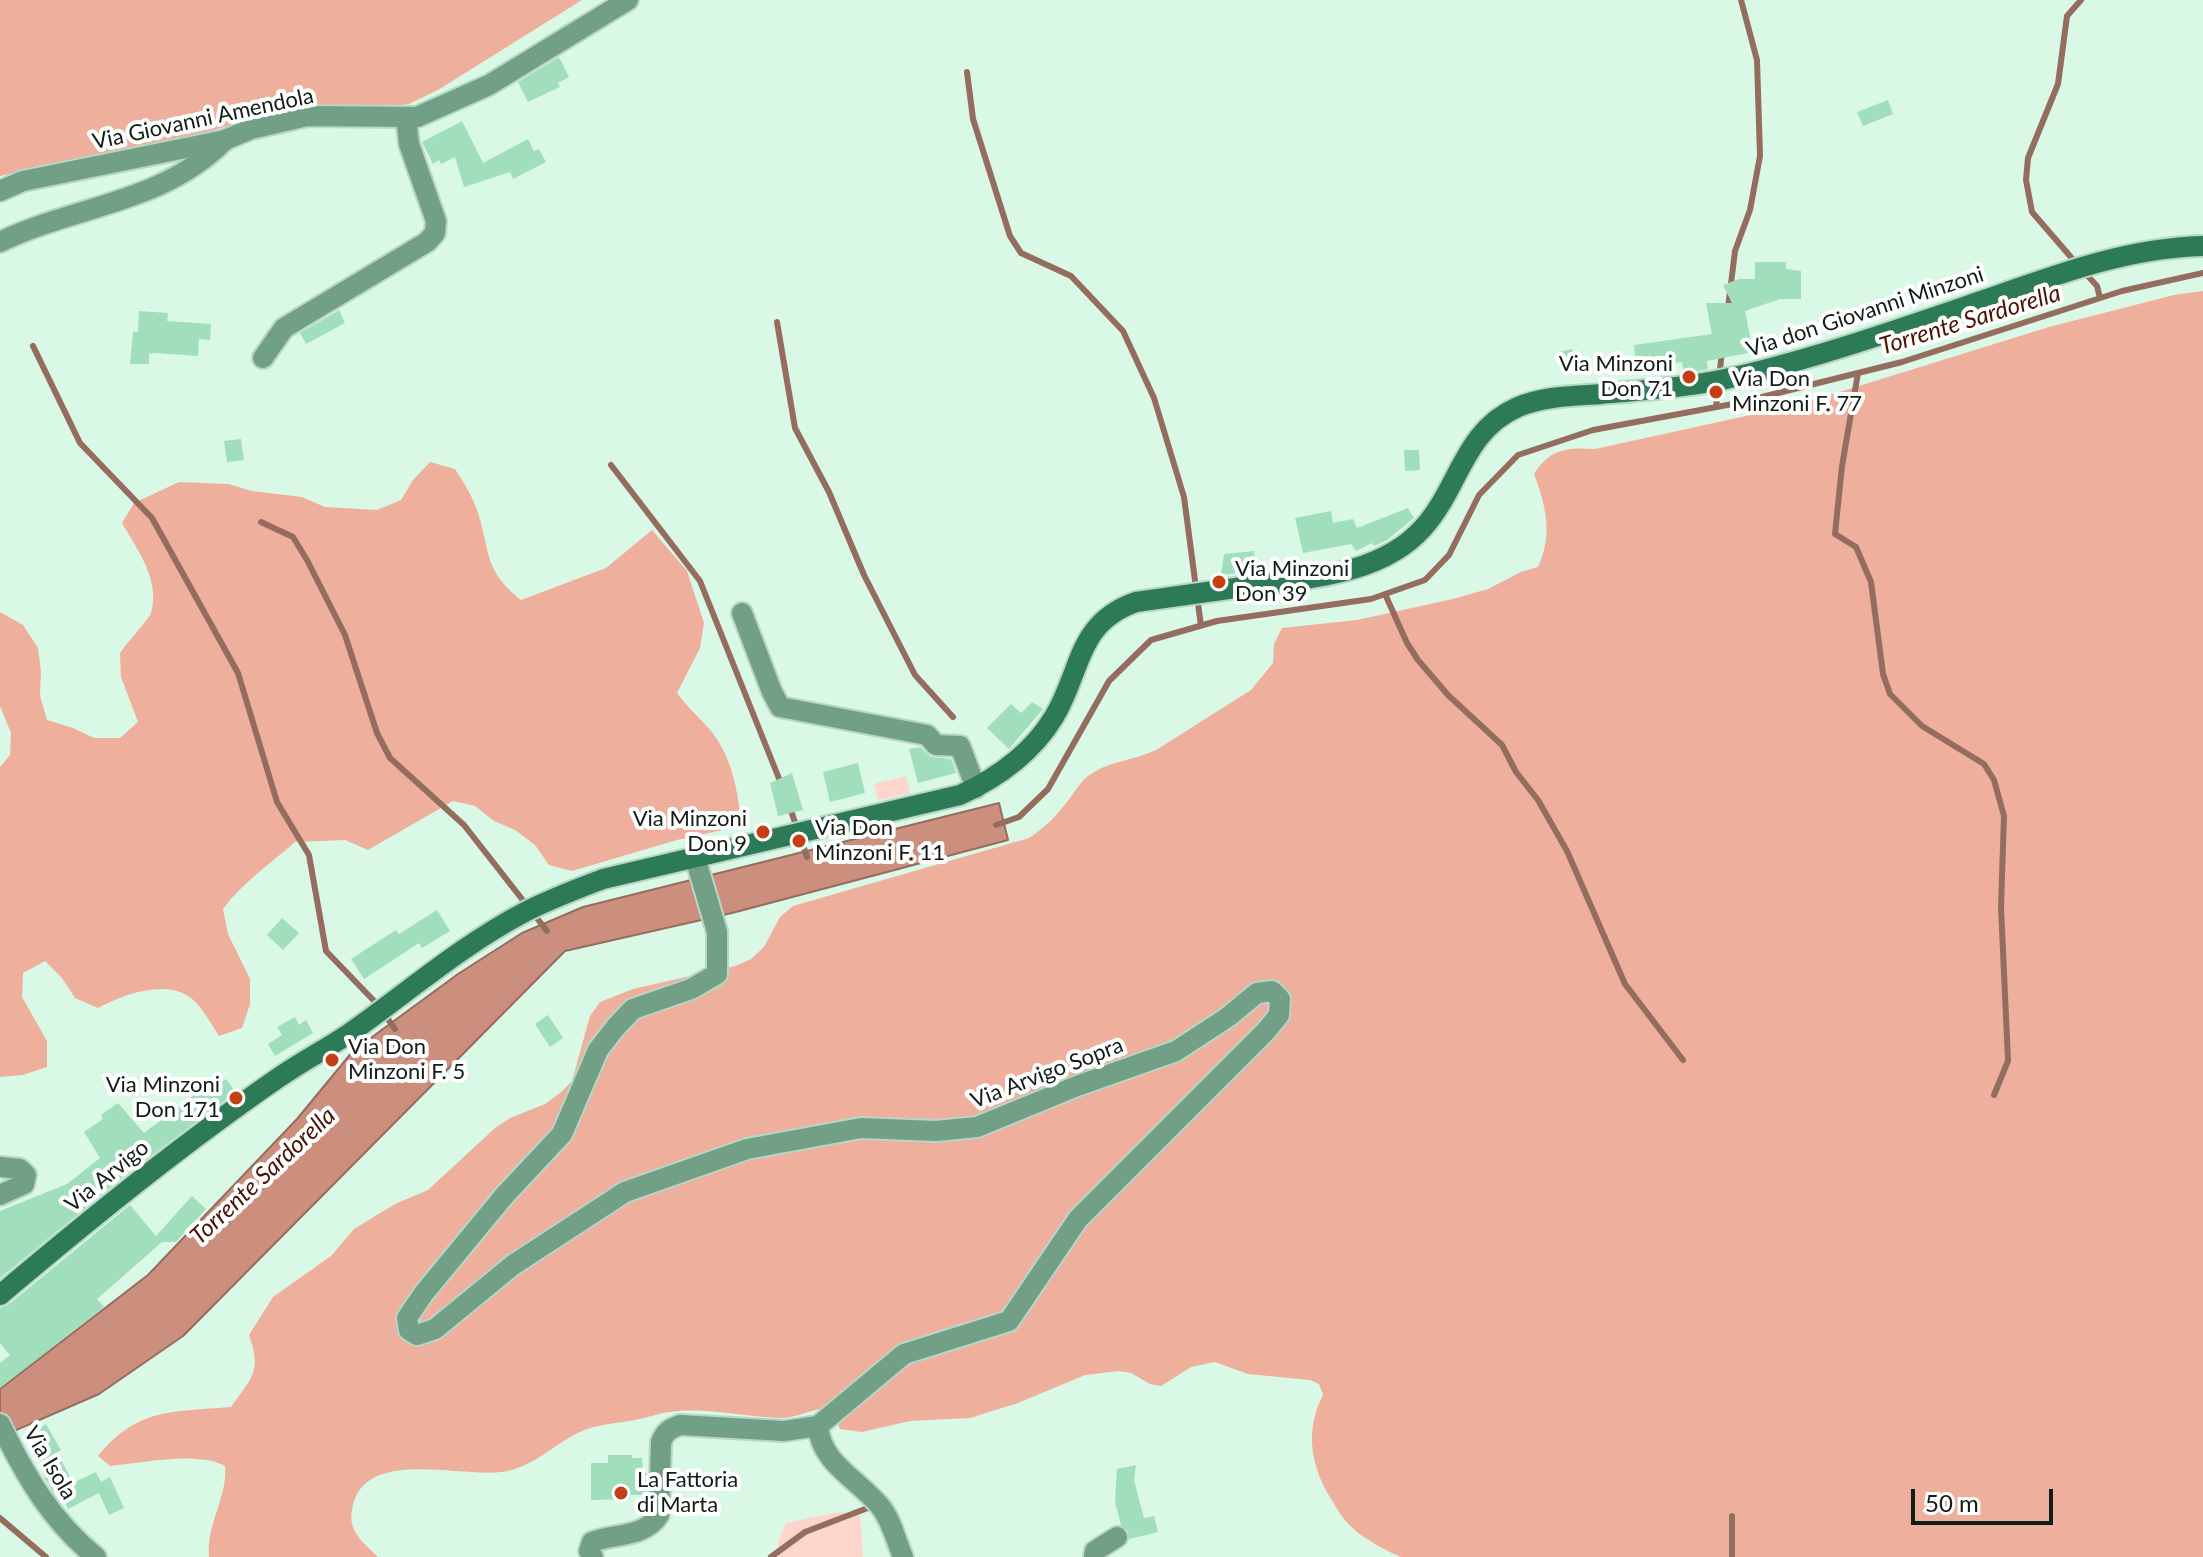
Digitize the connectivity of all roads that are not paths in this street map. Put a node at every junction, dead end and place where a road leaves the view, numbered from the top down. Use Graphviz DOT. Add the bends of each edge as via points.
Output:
graph roads {
  1 [pos="628,0"];
  2 [pos="406,117"];
  3 [pos="225,140"];
  4 [pos="0,191"];
  5 [pos="0,242"];
  6 [pos="2203,246"];
  7 [pos="263,358"];
  8 [pos="742,613"];
  9 [pos="976,788"];
  10 [pos="697,862"];
  11 [pos="368,1020"];
  12 [pos="0,1167"];
  13 [pos="0,1195"];
  14 [pos="0,1295"];
  15 [pos="818,1426"];
  16 [pos="4,1432"];
  17 [pos="1117,1537"];
  18 [pos="96,1557"];
  19 [pos="593,1557"];
  20 [pos="903,1557"];
  21 [pos="1094,1557"];
  1 -- 2 [label="street, Via Giovanni Amendola" via="489,85"];
  2 -- 3 [label="street, Via Giovanni Amendola" via="307,116"];
  2 -- 7 [label="street" via="435,233 284,328"];
  3 -- 4 [label="street, Via Giovanni Amendola" via="23,181"];
  3 -- 5 [label="street" via="173,180"];
  6 -- 9 [label="main road, Via don Giovanni Minzoni" via="2113,257 1830,352 1735,377 1550,398 1518,407 1470,447 1440,508 1421,531 1377,561 1317,577 1136,602 1111,614 1084,645 1062,701 1037,739 1014,763"];
  8 -- 9 [label="street" via="780,707 927,735 936,745 960,746"];
  9 -- 10 [label="main road, Via don Giovanni Minzoni"];
  10 -- 11 [label="main road, Via don Giovanni Minzoni" via="603,879 534,907"];
  10 -- 15 [label="street, Via Arvigo Sopra" via="717,932 717,974 633,1009 615,1028 598,1050 562,1134 504,1196 407,1318 409,1330 417,1335 435,1329 513,1265 625,1192 747,1149 847,1130 977,1127 1176,1051 1257,993 1272,991 1280,999 1279,1015 1266,1031 1078,1219 1009,1321 904,1354"];
  11 -- 14 [label="main road, Via Arvigo" via="175,1152"];
  12 -- 13 [label="street" via="26,1175 24,1184"];
  15 -- 19 [label="street" via="784,1431 672,1428 661,1442 659,1515 653,1525 592,1542"];
  15 -- 20 [label="street" via="826,1455 882,1507"];
  16 -- 18 [label="street, Via Isola" via="45,1505"];
  17 -- 21 [label="street"];
}
